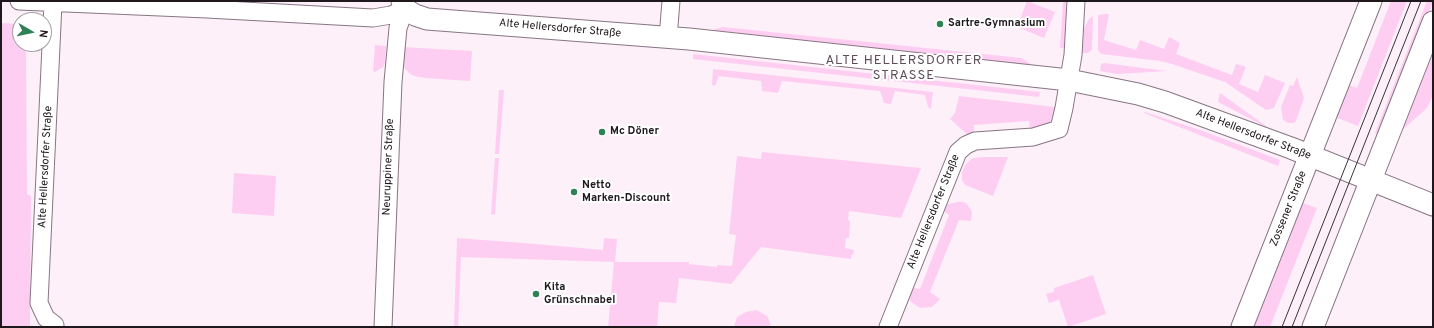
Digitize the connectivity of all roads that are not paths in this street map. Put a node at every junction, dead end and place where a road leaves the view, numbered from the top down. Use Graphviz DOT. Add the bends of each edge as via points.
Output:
graph roads {
  1 [pos="19,1"];
  2 [pos="671,1"];
  3 [pos="1076,1"];
  4 [pos="1371,1"];
  5 [pos="53,3"];
  6 [pos="404,5"];
  7 [pos="1433,22"];
  8 [pos="668,38"];
  9 [pos="1069,80"];
  10 [pos="1310,156"];
  11 [pos="1372,180"];
  12 [pos="1433,205"];
  13 [pos="55,325"];
  14 [pos="383,327"];
  15 [pos="888,327"];
  16 [pos="1242,327"];
  17 [pos="1313,327"];
  1 -- 5 [label="street"];
  2 -- 8 [label="street"];
  3 -- 9 [label="street"];
  4 -- 10 [label="street, Zossener Straße"];
  5 -- 6 [label="street" via="373,18 391,15"];
  5 -- 13 [label="street, Alte Hellersdorfer Straße" via="39,303 46,318"];
  6 -- 8 [label="street, Alte Hellersdorfer Straße" via="415,15 427,19"];
  6 -- 14 [label="street, Neuruppiner Straße" via="398,28 393,82"];
  7 -- 11 [label="street"];
  8 -- 9 [label="street, Alte Hellersdorfer Straße"];
  9 -- 10 [label="street, Alte Hellersdorfer Straße" via="1165,102"];
  9 -- 15 [label="street, Alte Hellersdorfer Straße" via="1059,129 1033,137 975,141 958,152"];
  10 -- 11 [label="street, Alte Hellersdorfer Straße"];
  10 -- 16 [label="street, Zossener Straße"];
  11 -- 12 [label="street, Alte Hellersdorfer Straße"];
  11 -- 17 [label="street"];
}
